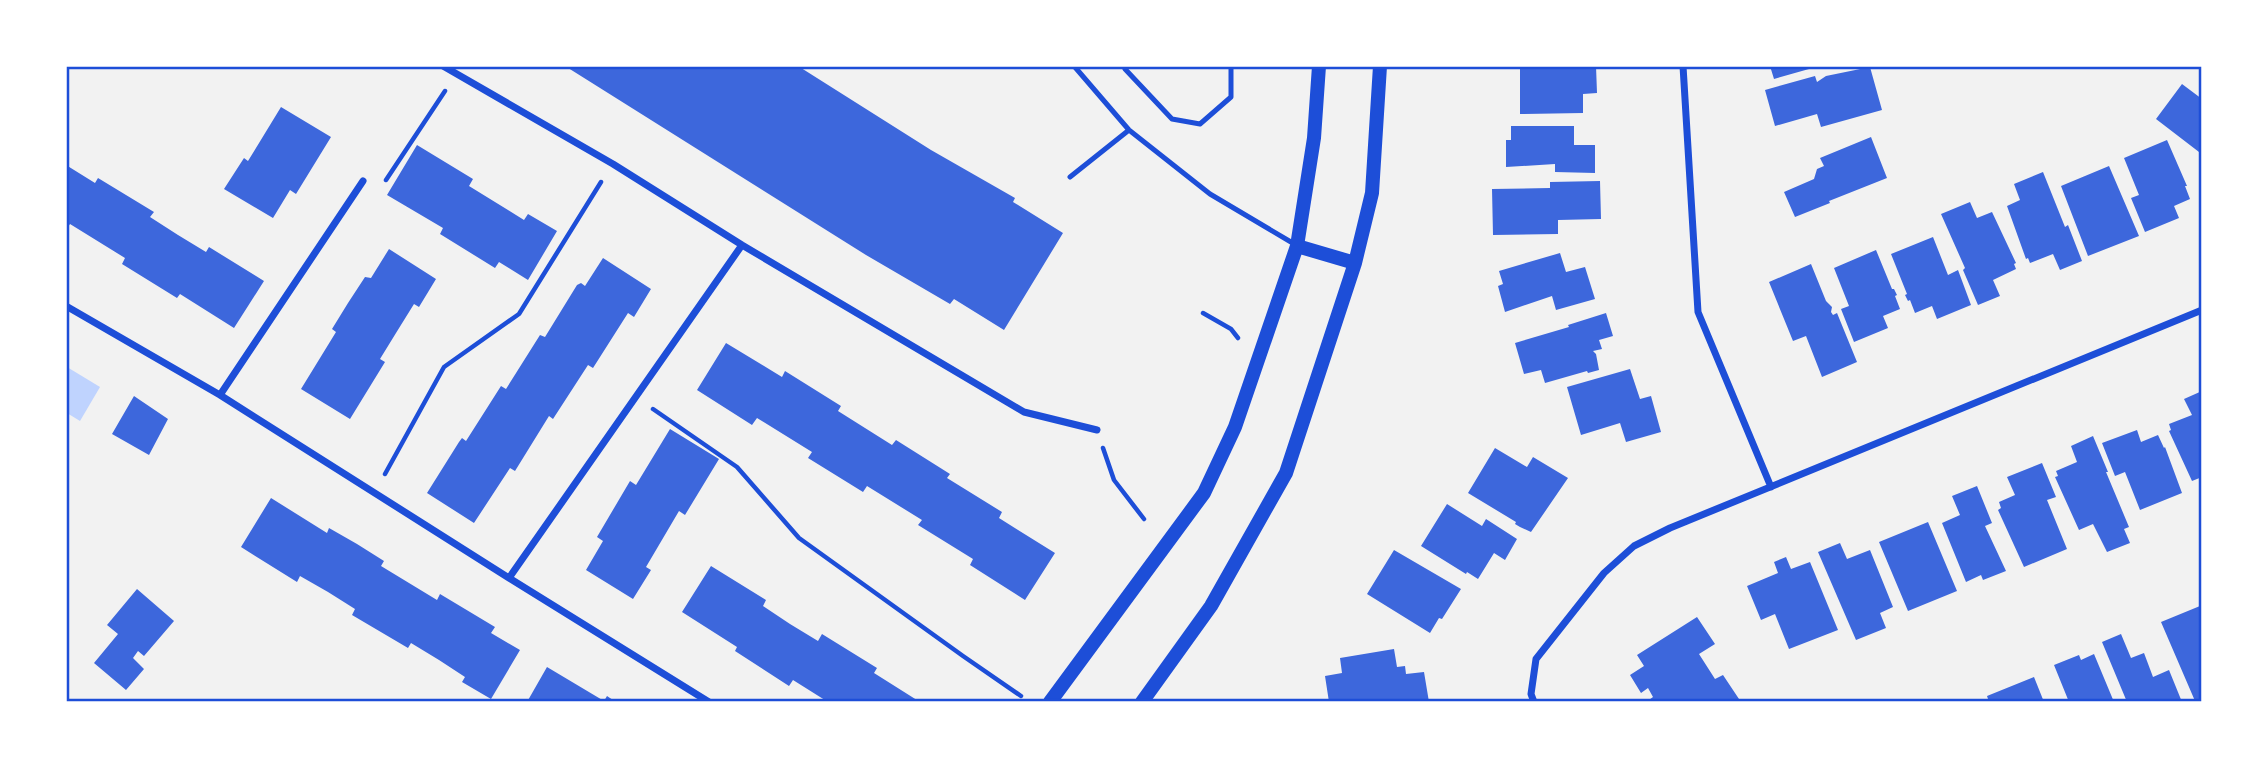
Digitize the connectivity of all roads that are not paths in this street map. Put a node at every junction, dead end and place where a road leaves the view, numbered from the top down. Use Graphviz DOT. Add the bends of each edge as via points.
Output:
graph roads {
  1 [pos="443,66"];
  2 [pos="1074,66"];
  3 [pos="1231,66"];
  4 [pos="1319,66"];
  5 [pos="1380,66"];
  6 [pos="1683,66"];
  7 [pos="1125,69"];
  8 [pos="1129,131"];
  9 [pos="1070,177"];
  10 [pos="363,181"];
  11 [pos="742,245"];
  12 [pos="1297,246"];
  13 [pos="1355,263"];
  14 [pos="66,306"];
  15 [pos="2202,310"];
  16 [pos="220,395"];
  17 [pos="1097,430"];
  18 [pos="1771,487"];
  19 [pos="509,578"];
  20 [pos="709,702"];
  21 [pos="1050,702"];
  22 [pos="1142,702"];
  23 [pos="1534,702"];
  1 -- 11 [label="street"];
  2 -- 8 [label="lane"];
  3 -- 7 [label="lane" via="1231,97 1200,124 1171,119"];
  4 -- 12 [label="main road" via="1314,138"];
  5 -- 13 [label="main road" via="1372,193"];
  6 -- 18 [label="street" via="1698,312"];
  8 -- 9 [label="lane"];
  8 -- 12 [label="lane" via="1210,194"];
  10 -- 16 [label="street"];
  11 -- 17 [label="street" via="1024,412"];
  11 -- 19 [label="street"];
  12 -- 13 [label="main road"];
  12 -- 21 [label="main road" via="1236,426 1204,493"];
  13 -- 22 [label="main road" via="1286,473 1211,606"];
  14 -- 16 [label="street"];
  15 -- 18 [label="street"];
  16 -- 19 [label="street"];
  18 -- 23 [label="street" via="1634,546 1604,573 1536,659"];
  19 -- 20 [label="street"];
}
